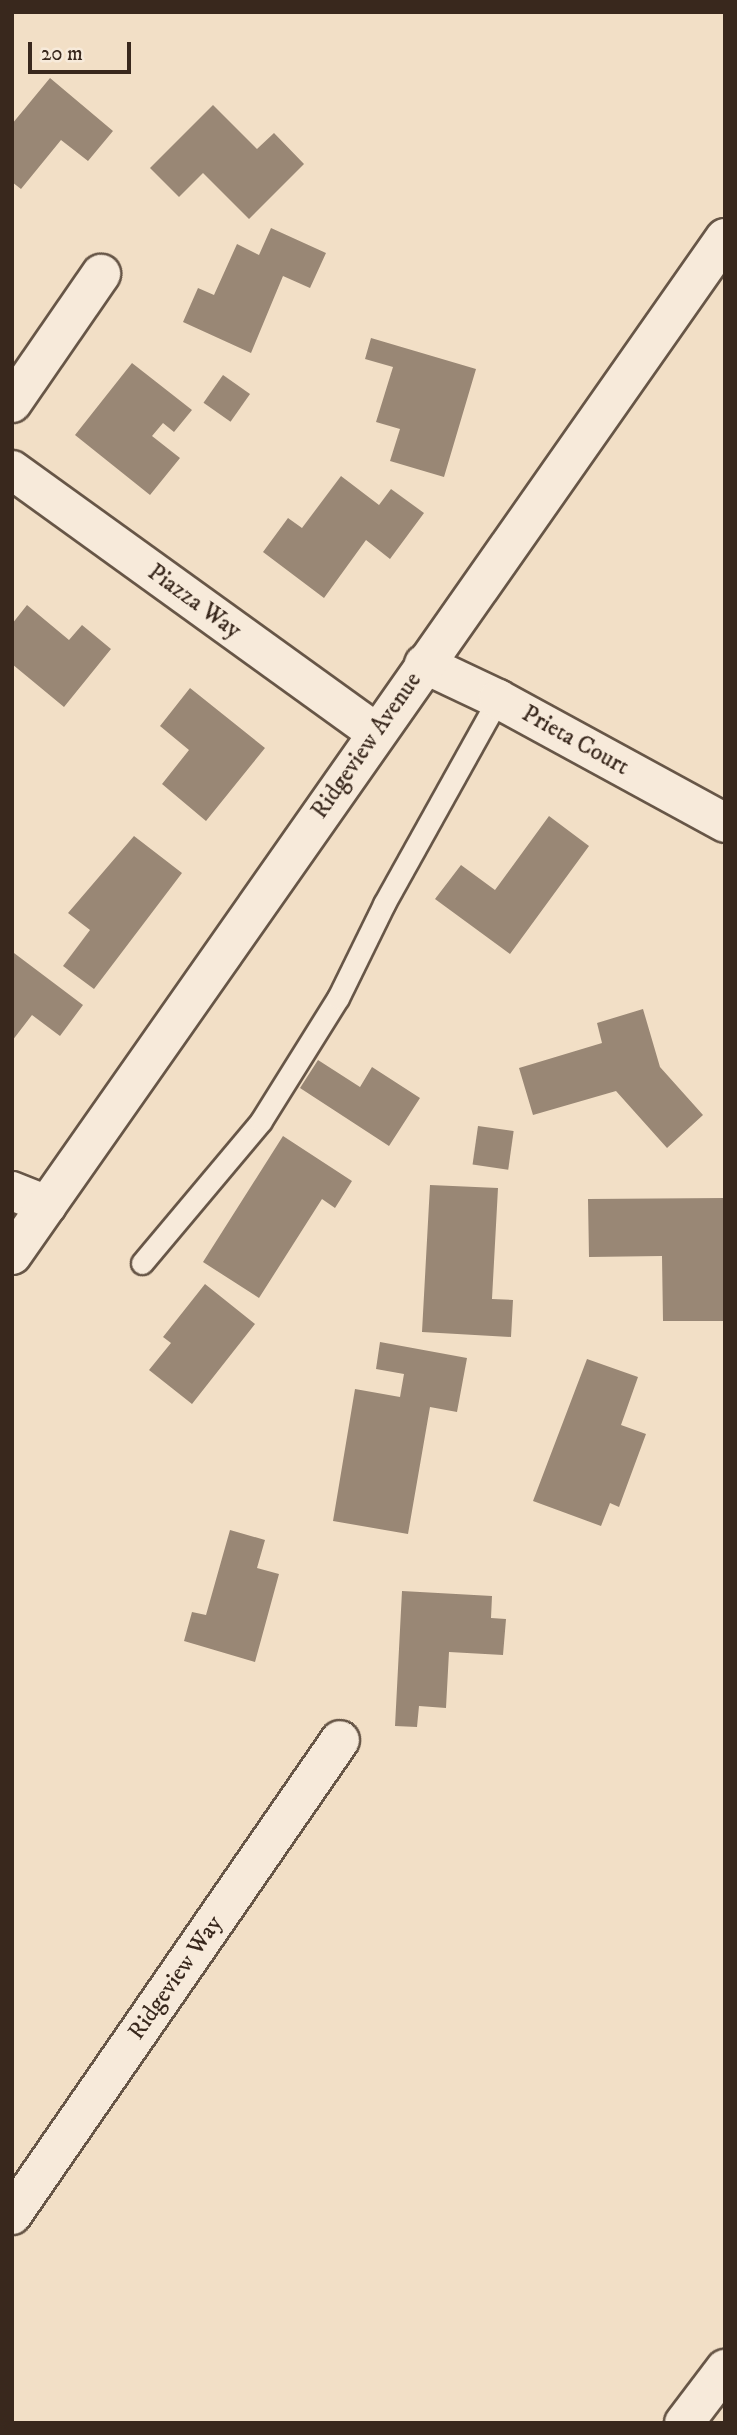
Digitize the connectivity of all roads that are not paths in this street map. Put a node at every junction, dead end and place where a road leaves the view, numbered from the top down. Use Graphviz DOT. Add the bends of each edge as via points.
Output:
graph roads {
  1 [pos="725,238"];
  2 [pos="101,274"];
  3 [pos="12,403"];
  4 [pos="12,470"];
  5 [pos="424,664"];
  6 [pos="498,699"];
  7 [pos="376,733"];
  8 [pos="725,822"];
  9 [pos="12,1191"];
  10 [pos="47,1205"];
  11 [pos="12,1255"];
  12 [pos="142,1263"];
  13 [pos="340,1740"];
  14 [pos="12,2215"];
  15 [pos="725,2369"];
  16 [pos="684,2423"];
  1 -- 5 [label="street, Ridgeview Avenue"];
  2 -- 3 [label="street"];
  4 -- 7 [label="street, Piazza Way"];
  5 -- 6 [label="street, Prieta Court"];
  5 -- 7 [label="street, Ridgeview Avenue"];
  6 -- 8 [label="street, Prieta Court"];
  6 -- 12 [label="lane" via="324,1021 261,1121"];
  7 -- 10 [label="street, Ridgeview Avenue"];
  9 -- 10 [label="street"];
  10 -- 11 [label="street, Ridgeview Avenue"];
  13 -- 14 [label="street, Ridgeview Way"];
  15 -- 16 [label="street"];
}
